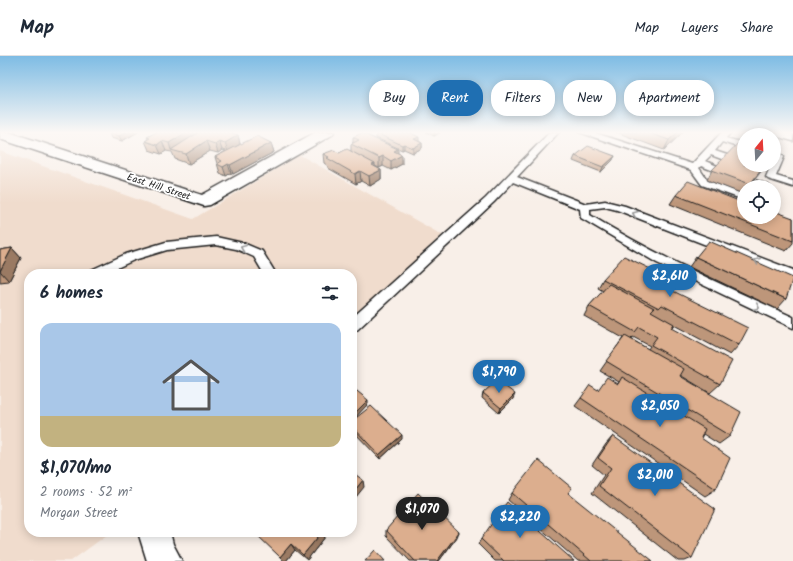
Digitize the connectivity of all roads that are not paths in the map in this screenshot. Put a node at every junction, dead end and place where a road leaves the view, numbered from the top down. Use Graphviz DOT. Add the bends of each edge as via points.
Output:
graph roads {
  1 [pos="67,156"];
  2 [pos="285,156"];
  3 [pos="533,156"];
  4 [pos="664,156"];
  5 [pos="706,156"];
  6 [pos="720,156"];
  7 [pos="727,158"];
  8 [pos="697,165"];
  9 [pos="717,169"];
  10 [pos="766,172"];
  11 [pos="772,172"];
  12 [pos="771,175"];
  13 [pos="512,178"];
  14 [pos="768,180"];
  15 [pos="793,184"];
  16 [pos="737,195"];
  17 [pos="585,207"];
  18 [pos="103,269"];
  19 [pos="267,269"];
  20 [pos="793,275"];
  21 [pos="357,321"];
  22 [pos="793,323"];
  23 [pos="155,537"];
  24 [pos="164,561"];
  1 -- 2 [label="street, East Hill Street" via="204,201"];
  3 -- 13 [label="lane"];
  4 -- 8 [label="lane"];
  5 -- 8 [label="lane"];
  6 -- 7 [label="lane"];
  8 -- 9 [label="lane"];
  8 -- 16 [label="lane" via="705,183"];
  10 -- 12 [label="lane"];
  11 -- 12 [label="lane"];
  12 -- 14 [label="lane"];
  12 -- 15 [label="lane"];
  13 -- 17 [label="lane"];
  13 -- 21 [label="lane"];
  20 -- 17 [label="lane, one-way" via="621,208 605,204"];
  17 -- 22 [label="lane, one-way" via="584,216 608,231 721,290"];
  19 -- 18 [label="lane, one-way" via="258,254 239,246 216,241 166,246 130,257"];
  23 -- 24 [label="street"];
}
